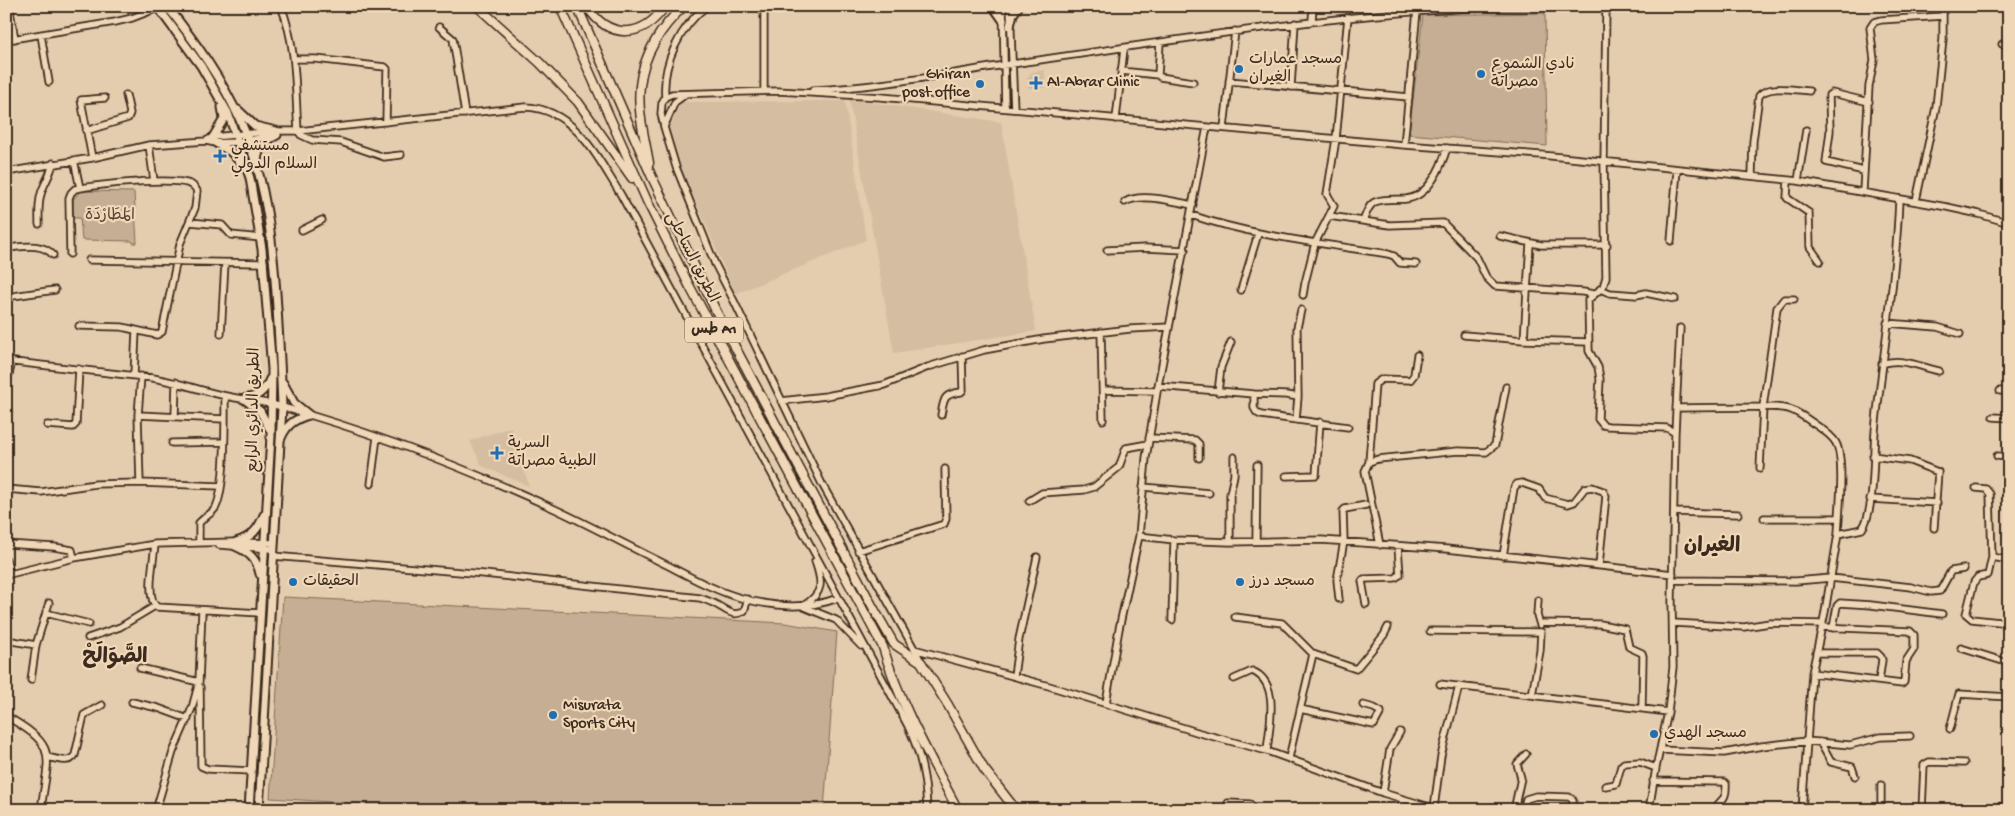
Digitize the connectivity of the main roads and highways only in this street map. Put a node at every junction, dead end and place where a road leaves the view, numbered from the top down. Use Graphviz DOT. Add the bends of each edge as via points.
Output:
graph roads {
  1 [pos="168,6"];
  2 [pos="477,6"];
  3 [pos="560,6"];
  4 [pos="577,6"];
  5 [pos="587,6"];
  6 [pos="665,6"];
  7 [pos="684,6"];
  8 [pos="993,6"];
  9 [pos="1019,6"];
  10 [pos="158,7"];
  11 [pos="1002,20"];
  12 [pos="1010,26"];
  13 [pos="228,96"];
  14 [pos="221,100"];
  15 [pos="258,172"];
  16 [pos="651,175"];
  17 [pos="250,178"];
  18 [pos="648,203"];
  19 [pos="272,368"];
  20 [pos="281,377"];
  21 [pos="271,436"];
  22 [pos="280,441"];
  23 [pos="267,500"];
  24 [pos="829,524"];
  25 [pos="819,529"];
  26 [pos="262,581"];
  27 [pos="2009,807"];
  28 [pos="249,810"];
  29 [pos="259,810"];
  30 [pos="958,810"];
  31 [pos="1016,810"];
  32 [pos="1978,810"];
  1 -- 13 [label="main road, الطريق الدائري الرابع" via="198,46"];
  2 -- 18 [label="highway" via="578,102"];
  3 -- 18 [label="highway, الطريق الساحلى / طس A1"];
  4 -- 16 [label="highway, الطريق الساحلى / طس A1"];
  5 -- 6 [label="highway" via="598,21 620,31 641,29 651,24"];
  7 -- 16 [label="highway" via="663,28 652,47 640,86 640,108"];
  8 -- 11 [label="main road"];
  9 -- 12 [label="main road"];
  10 -- 14 [label="main road, الطريق الدائري الرابع" via="191,51"];
  13 -- 15 [label="main road, الطريق الدائري الرابع" via="247,137"];
  13 -- 15 [label="main road" via="248,121 277,133 259,150"];
  14 -- 17 [label="main road, الطريق الدائري الرابع"];
  14 -- 17 [label="main road" via="224,119 212,140 237,158"];
  15 -- 20 [label="main road, الطريق الدائري الرابع" via="272,244"];
  16 -- 24 [label="highway, الطريق الساحلى / طس A1" via="716,311"];
  17 -- 19 [label="main road, الطريق الدائري الرابع" via="264,263"];
  18 -- 25 [label="highway, الطريق الساحلى / طس A1"];
  19 -- 21 [label="main road, الطريق الدائري الرابع"];
  19 -- 21 [label="main road" via="263,391 244,399 264,416"];
  20 -- 22 [label="main road, الطريق الدائري الرابع"];
  20 -- 22 [label="main road" via="290,398 310,415 291,423"];
  21 -- 23 [label="main road, الطريق الدائري الرابع"];
  22 -- 29 [label="main road, الطريق الدائري الرابع"];
  23 -- 26 [label="main road, الطريق الدائري الرابع"];
  23 -- 26 [label="main road" via="257,530 236,544 255,560"];
  24 -- 25 [label="highway"];
  24 -- 31 [label="highway, الطريق الساحلى / طس A1" via="894,644 921,662 984,769"];
  25 -- 30 [label="highway, الطريق الساحلى / طس A1" via="882,647 911,723"];
  26 -- 28 [label="main road, الطريق الدائري الرابع"];
  27 -- 32 [label="main road"];
}
